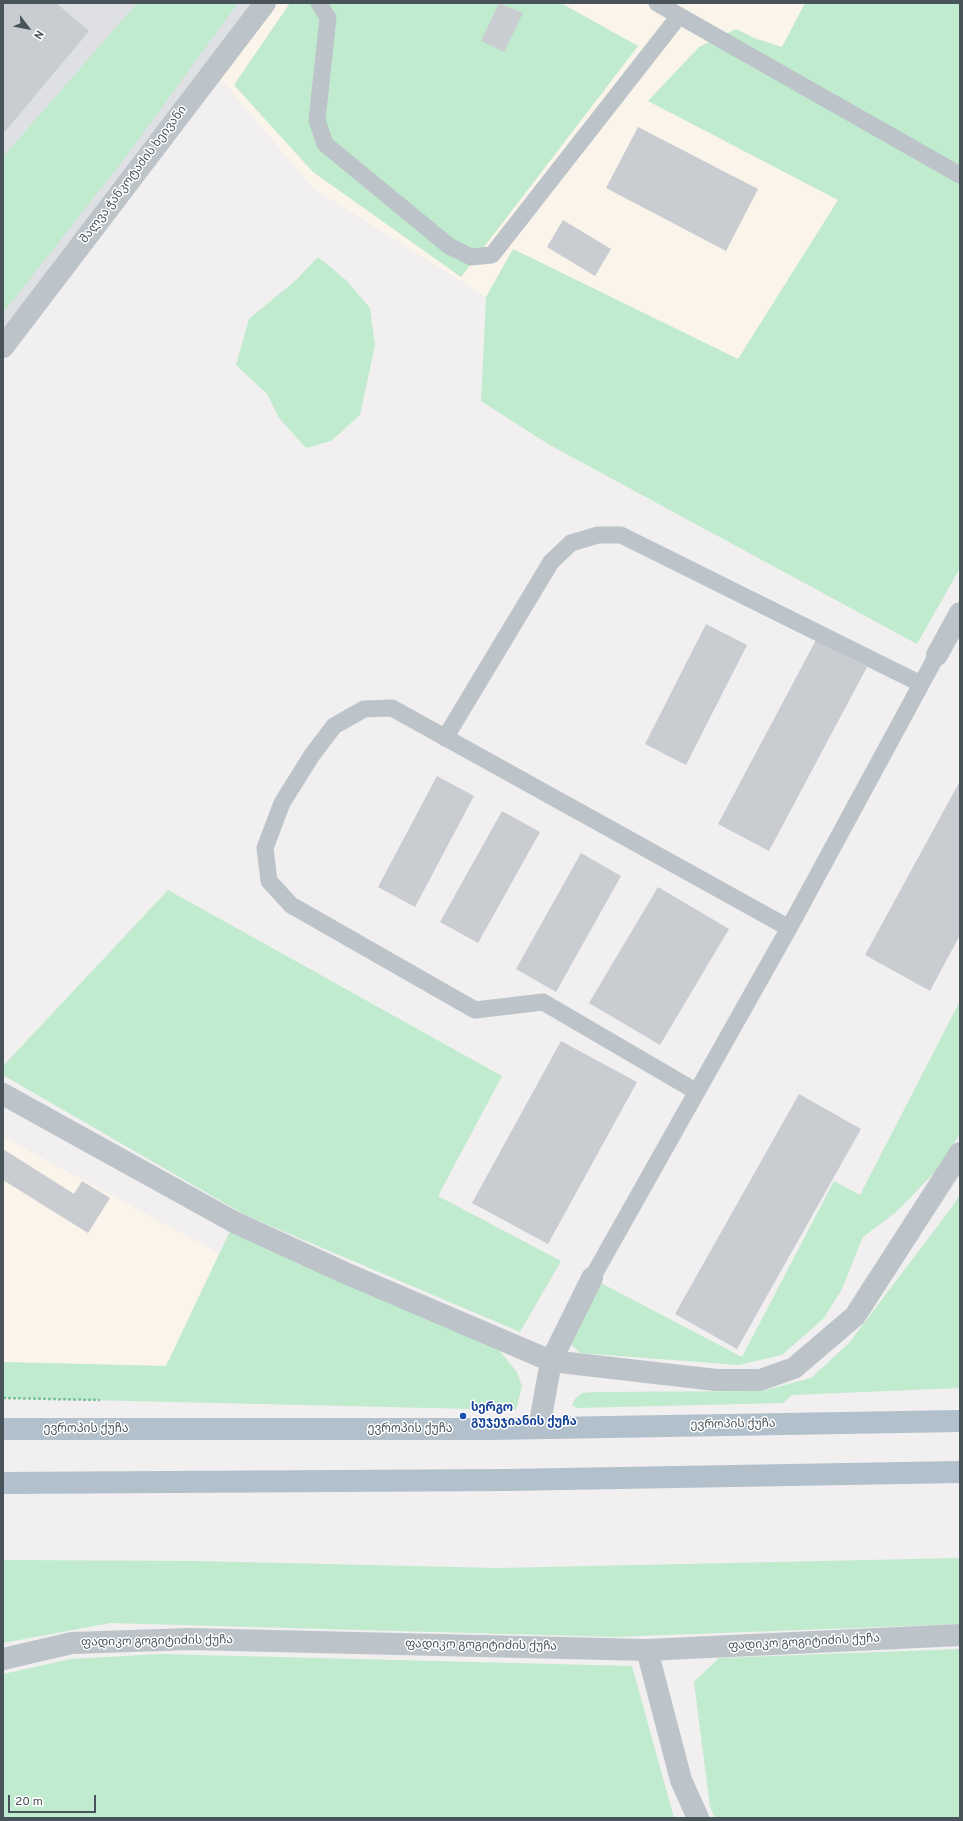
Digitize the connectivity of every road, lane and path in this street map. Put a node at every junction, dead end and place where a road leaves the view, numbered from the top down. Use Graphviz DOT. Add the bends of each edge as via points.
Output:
graph roads {
  1 [pos="265,3"];
  2 [pos="318,3"];
  3 [pos="657,3"];
  4 [pos="679,16"];
  5 [pos="960,175"];
  6 [pos="3,347"];
  7 [pos="960,613"];
  8 [pos="937,655"];
  9 [pos="921,684"];
  10 [pos="445,738"];
  11 [pos="789,928"];
  12 [pos="697,1092"];
  13 [pos="3,1094"];
  14 [pos="960,1153"];
  15 [pos="592,1278"];
  16 [pos="551,1361"];
  17 [pos="960,1421"];
  18 [pos="539,1428"];
  19 [pos="3,1429"];
  20 [pos="960,1472"];
  21 [pos="3,1483"];
  22 [pos="960,1635"];
  23 [pos="647,1650"];
  24 [pos="3,1659"];
  25 [pos="698,1818"];
  1 -- 6 [label="street, შალვა ჭანკოტაძის ხეივანი"];
  2 -- 4 [label="lane" via="328,18 317,120 325,144 449,246 471,257 492,255"];
  3 -- 4 [label="lane"];
  4 -- 5 [label="lane"];
  7 -- 8 [label="street"];
  8 -- 9 [label="lane"];
  9 -- 10 [label="lane" via="621,535 598,534 571,543 552,562"];
  9 -- 11 [label="lane"];
  10 -- 11 [label="lane"];
  10 -- 12 [label="lane" via="392,708 364,709 334,726 312,755 282,803 265,848 269,881 291,905 476,1010 543,1002"];
  11 -- 12 [label="lane"];
  12 -- 15 [label="lane"];
  13 -- 16 [label="street" via="234,1222 343,1272"];
  14 -- 16 [label="street" via="855,1316 794,1368 760,1380 716,1380"];
  15 -- 16 [label="street"];
  16 -- 18 [label="street"];
  17 -- 18 [label="main road, ევროპის ქუჩა"];
  18 -- 19 [label="main road, ევროპის ქუჩა"];
  20 -- 21 [label="main road" via="506,1480"];
  22 -- 23 [label="street, ფადიკო გოგიტიძის ქუჩა"];
  23 -- 24 [label="street, ფადიკო გოგიტიძის ქუჩა" via="190,1639 72,1643"];
  23 -- 25 [label="street" via="681,1780"];
}
